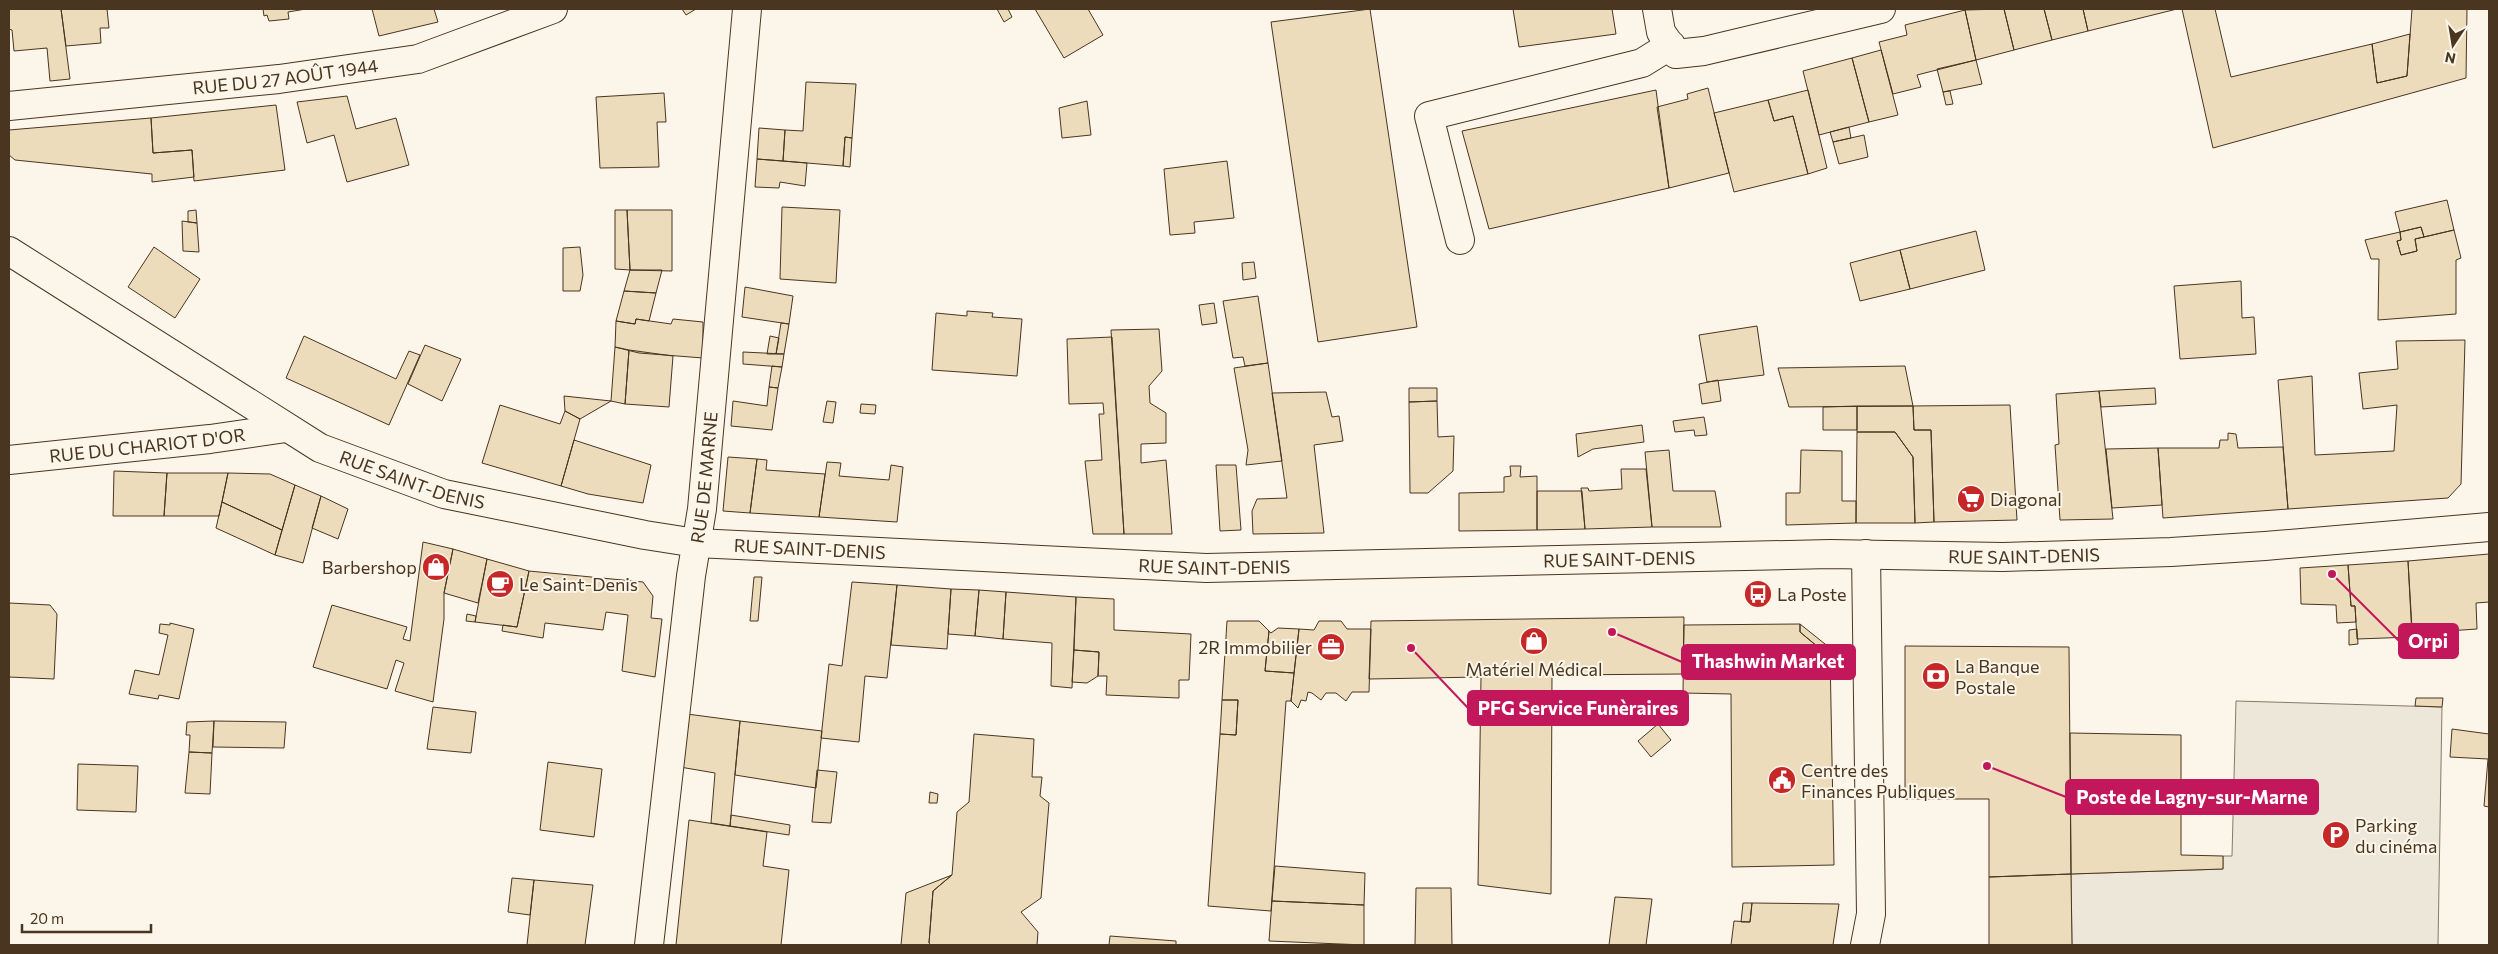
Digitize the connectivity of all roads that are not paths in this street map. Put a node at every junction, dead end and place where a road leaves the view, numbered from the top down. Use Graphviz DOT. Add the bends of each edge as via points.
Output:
graph roads {
  1 [pos="553,9"];
  2 [pos="747,9"];
  3 [pos="1657,9"];
  4 [pos="1881,9"];
  5 [pos="1671,45"];
  6 [pos="9,106"];
  7 [pos="1460,240"];
  8 [pos="9,251"];
  9 [pos="286,428"];
  10 [pos="9,460"];
  11 [pos="2489,527"];
  12 [pos="696,543"];
  13 [pos="1866,554"];
  14 [pos="649,945"];
  15 [pos="1865,945"];
  1 -- 6 [label="main road, RUE DU 27 AOÛT 1944" via="418,59 279,79"];
  2 -- 12 [label="main road, RUE DE MARNE" via="702,509"];
  3 -- 5 [label="main road" via="1660,32"];
  4 -- 5 [label="main road" via="1704,51 1676,54"];
  5 -- 7 [label="main road" via="1642,63 1429,116"];
  8 -- 9 [label="main road, RUE SAINT-DENIS"];
  9 -- 10 [label="main road, RUE DU CHARIOT D'OR" via="210,440"];
  9 -- 12 [label="main road, RUE SAINT-DENIS" via="320,448 444,494"];
  11 -- 13 [label="main road, RUE SAINT-DENIS" via="2171,552 2004,557"];
  12 -- 13 [label="main road, RUE SAINT-DENIS" via="1206,568"];
  12 -- 14 [label="main road, RUE DE MARNE"];
  13 -- 15 [label="main road" via="1871,914"];
}
